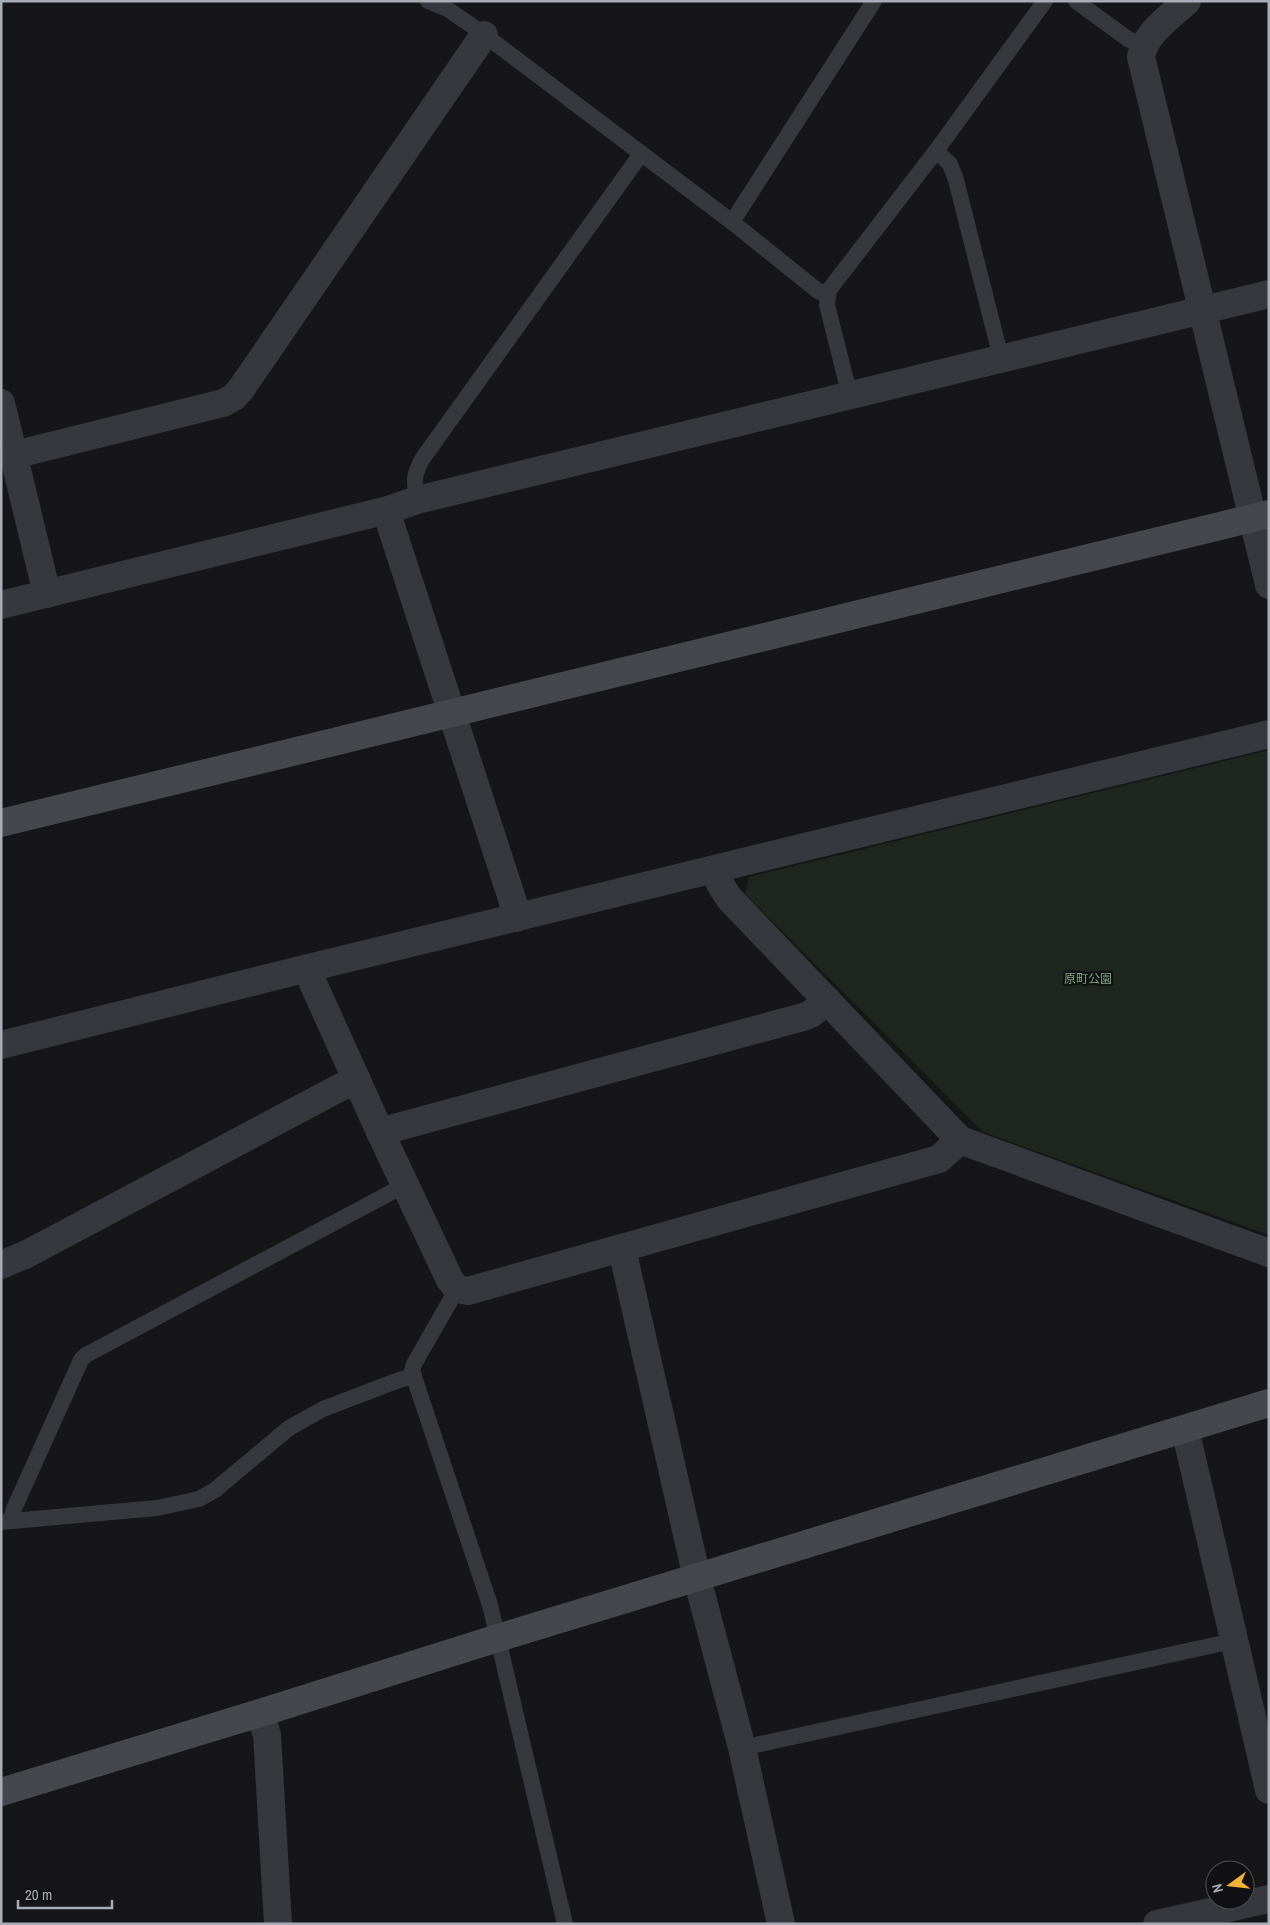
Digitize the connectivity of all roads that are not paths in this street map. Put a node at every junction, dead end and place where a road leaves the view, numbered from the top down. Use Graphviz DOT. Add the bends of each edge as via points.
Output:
graph roads {
  1 [pos="428,1"];
  2 [pos="874,1"];
  3 [pos="1045,1"];
  4 [pos="1076,1"];
  5 [pos="1187,1"];
  6 [pos="484,35"];
  7 [pos="1143,46"];
  8 [pos="936,151"];
  9 [pos="642,154"];
  10 [pos="732,222"];
  11 [pos="1269,294"];
  12 [pos="828,296"];
  13 [pos="1204,310"];
  14 [pos="1001,358"];
  15 [pos="850,396"];
  16 [pos="1,403"];
  17 [pos="14,455"];
  18 [pos="417,500"];
  19 [pos="388,510"];
  20 [pos="1260,516"];
  21 [pos="1269,585"];
  22 [pos="47,594"];
  23 [pos="1,605"];
  24 [pos="451,713"];
  25 [pos="1269,734"];
  26 [pos="1,823"];
  27 [pos="716,868"];
  28 [pos="516,918"];
  29 [pos="308,968"];
  30 [pos="827,1000"];
  31 [pos="1,1046"];
  32 [pos="356,1080"];
  33 [pos="381,1134"];
  34 [pos="960,1140"];
  35 [pos="405,1185"];
  36 [pos="622,1249"];
  37 [pos="1269,1253"];
  38 [pos="1,1265"];
  39 [pos="457,1288"];
  40 [pos="414,1376"];
  41 [pos="1269,1402"];
  42 [pos="1185,1429"];
  43 [pos="8,1521"];
  44 [pos="697,1578"];
  45 [pos="498,1638"];
  46 [pos="1234,1641"];
  47 [pos="260,1713"];
  48 [pos="742,1748"];
  49 [pos="1269,1790"];
  50 [pos="1,1792"];
  51 [pos="1269,1899"];
  52 [pos="278,1924"];
  53 [pos="565,1924"];
  54 [pos="781,1924"];
  55 [pos="1157,1924"];
  1 -- 6 [label="lane" via="446,8"];
  2 -- 10 [label="lane"];
  3 -- 8 [label="lane"];
  4 -- 7 [label="lane" via="1128,39"];
  5 -- 7 [label="street"];
  6 -- 9 [label="lane"];
  6 -- 17 [label="street" via="234,397 223,403"];
  7 -- 13 [label="street" via="1141,57"];
  8 -- 12 [label="lane" via="839,276"];
  8 -- 14 [label="lane" via="950,164 956,180"];
  9 -- 10 [label="lane"];
  9 -- 18 [label="lane" via="423,458 414,480"];
  10 -- 12 [label="lane"];
  11 -- 13 [label="street"];
  12 -- 15 [label="lane" via="827,305"];
  13 -- 14 [label="street"];
  13 -- 20 [label="street"];
  14 -- 15 [label="street"];
  15 -- 18 [label="street"];
  16 -- 17 [label="street"];
  17 -- 22 [label="street"];
  18 -- 19 [label="street"];
  19 -- 22 [label="street"];
  19 -- 24 [label="street"];
  20 -- 21 [label="street"];
  20 -- 24 [label="street"];
  22 -- 23 [label="street"];
  24 -- 26 [label="street"];
  24 -- 28 [label="street"];
  25 -- 27 [label="street"];
  27 -- 28 [label="street"];
  27 -- 30 [label="street" via="720,884 730,898"];
  28 -- 29 [label="street"];
  29 -- 31 [label="street"];
  29 -- 32 [label="street"];
  30 -- 33 [label="street" via="803,1017"];
  30 -- 34 [label="street"];
  32 -- 33 [label="street"];
  32 -- 38 [label="street"];
  33 -- 35 [label="street"];
  34 -- 36 [label="street" via="939,1159"];
  34 -- 37 [label="street"];
  35 -- 39 [label="street" via="450,1280"];
  35 -- 43 [label="lane" via="86,1355"];
  36 -- 39 [label="street" via="468,1291"];
  36 -- 44 [label="street"];
  39 -- 40 [label="lane" via="414,1364"];
  40 -- 43 [label="lane" via="323,1409 289,1428 215,1490 198,1499 157,1508"];
  40 -- 45 [label="lane"];
  41 -- 42 [label="street"];
  42 -- 44 [label="street"];
  42 -- 46 [label="street"];
  44 -- 45 [label="street"];
  44 -- 48 [label="street"];
  45 -- 47 [label="street"];
  45 -- 53 [label="lane"];
  46 -- 48 [label="lane"];
  46 -- 49 [label="street"];
  47 -- 50 [label="street"];
  47 -- 52 [label="street" via="267,1735"];
  48 -- 54 [label="street"];
  51 -- 55 [label="street"];
}
